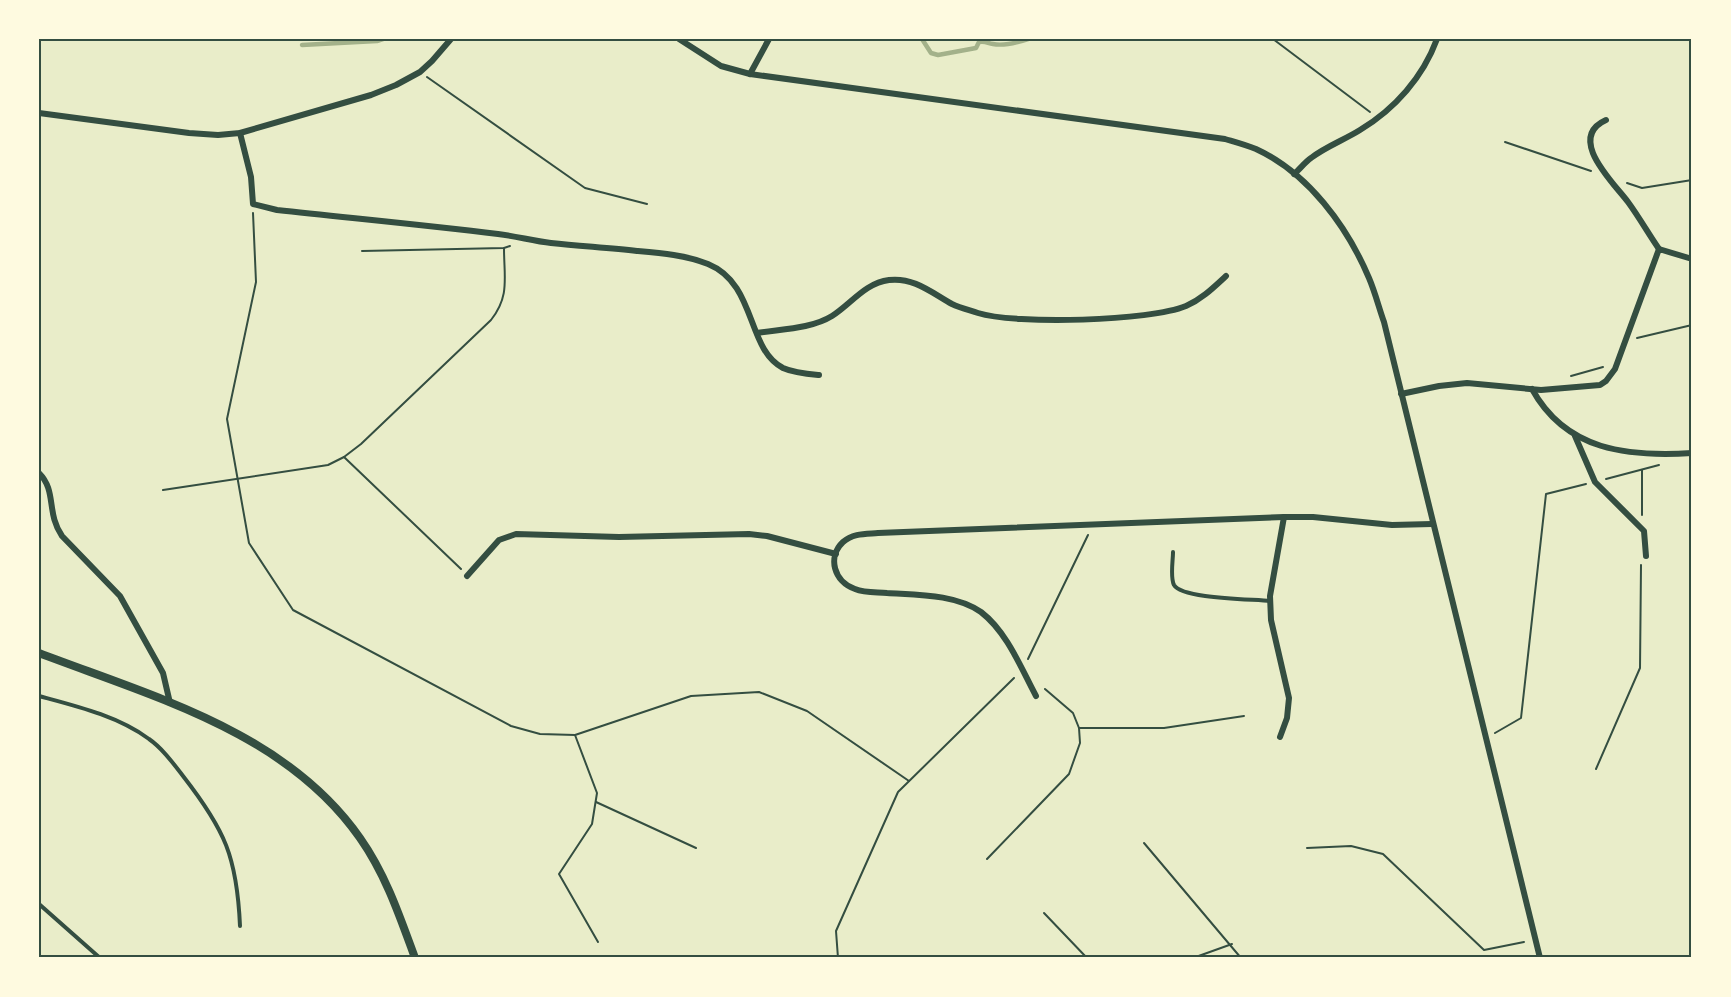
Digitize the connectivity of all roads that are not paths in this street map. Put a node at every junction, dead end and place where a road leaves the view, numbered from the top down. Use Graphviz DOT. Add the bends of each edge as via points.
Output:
graph roads {
  1 [pos="451,39"];
  2 [pos="679,39"];
  3 [pos="769,39"];
  4 [pos="1437,39"];
  5 [pos="750,74"];
  6 [pos="39,113"];
  7 [pos="1606,120"];
  8 [pos="240,133"];
  9 [pos="1294,174"];
  10 [pos="1659,249"];
  11 [pos="1692,259"];
  12 [pos="1226,276"];
  13 [pos="757,333"];
  14 [pos="819,375"];
  15 [pos="1532,389"];
  16 [pos="1401,394"];
  17 [pos="1575,436"];
  18 [pos="1692,453"];
  19 [pos="39,473"];
  20 [pos="1284,517"];
  21 [pos="1432,524"];
  22 [pos="1173,552"];
  23 [pos="836,554"];
  24 [pos="1646,556"];
  25 [pos="467,576"];
  26 [pos="1270,601"];
  27 [pos="39,653"];
  28 [pos="39,696"];
  29 [pos="1036,696"];
  30 [pos="170,703"];
  31 [pos="1280,737"];
  32 [pos="39,904"];
  33 [pos="240,926"];
  34 [pos="100,958"];
  35 [pos="415,958"];
  36 [pos="1540,958"];
  1 -- 8 [label="street" via="420,72 396,85"];
  2 -- 5 [label="street" via="720,66"];
  3 -- 5 [label="street"];
  4 -- 9 [label="street" via="1415,81 1377,117 1311,158"];
  5 -- 9 [label="street" via="1225,139 1255,149"];
  6 -- 8 [label="street" via="189,133"];
  7 -- 10 [label="street" via="1594,127 1591,135 1593,156"];
  8 -- 13 [label="street" via="253,204 277,210 670,254 711,265 723,273 739,291"];
  9 -- 16 [label="street" via="1322,200 1346,234 1369,278"];
  10 -- 11 [label="street"];
  10 -- 15 [label="street" via="1615,369 1606,381 1566,389"];
  12 -- 13 [label="street" via="1201,298 1175,310 1079,319 987,316 955,306 920,285 891,280 868,287 822,321"];
  13 -- 14 [label="street" via="767,354 783,368"];
  15 -- 16 [label="street" via="1467,383"];
  15 -- 17 [label="street" via="1549,413"];
  16 -- 21 [label="street"];
  17 -- 18 [label="street" via="1619,452"];
  17 -- 24 [label="street" via="1595,482 1641,527 1646,538"];
  19 -- 30 [label="street" via="49,486 56,527 120,596 163,673"];
  20 -- 21 [label="street"];
  20 -- 23 [label="street" via="878,532 846,539"];
  20 -- 26 [label="street"];
  21 -- 36 [label="street"];
  22 -- 26 [label="lane" via="1173,580 1180,591"];
  23 -- 25 [label="street" via="749,534 516,534 499,540"];
  23 -- 29 [label="street" via="834,568 839,580 858,591 943,598 980,611 1000,631"];
  26 -- 31 [label="street" via="1289,698"];
  27 -- 30 [label="street"];
  28 -- 33 [label="lane" via="127,726 151,740 170,760 223,836 236,878"];
  30 -- 35 [label="street" via="255,743 315,787 360,838 377,865"];
  32 -- 34 [label="lane"];
}
